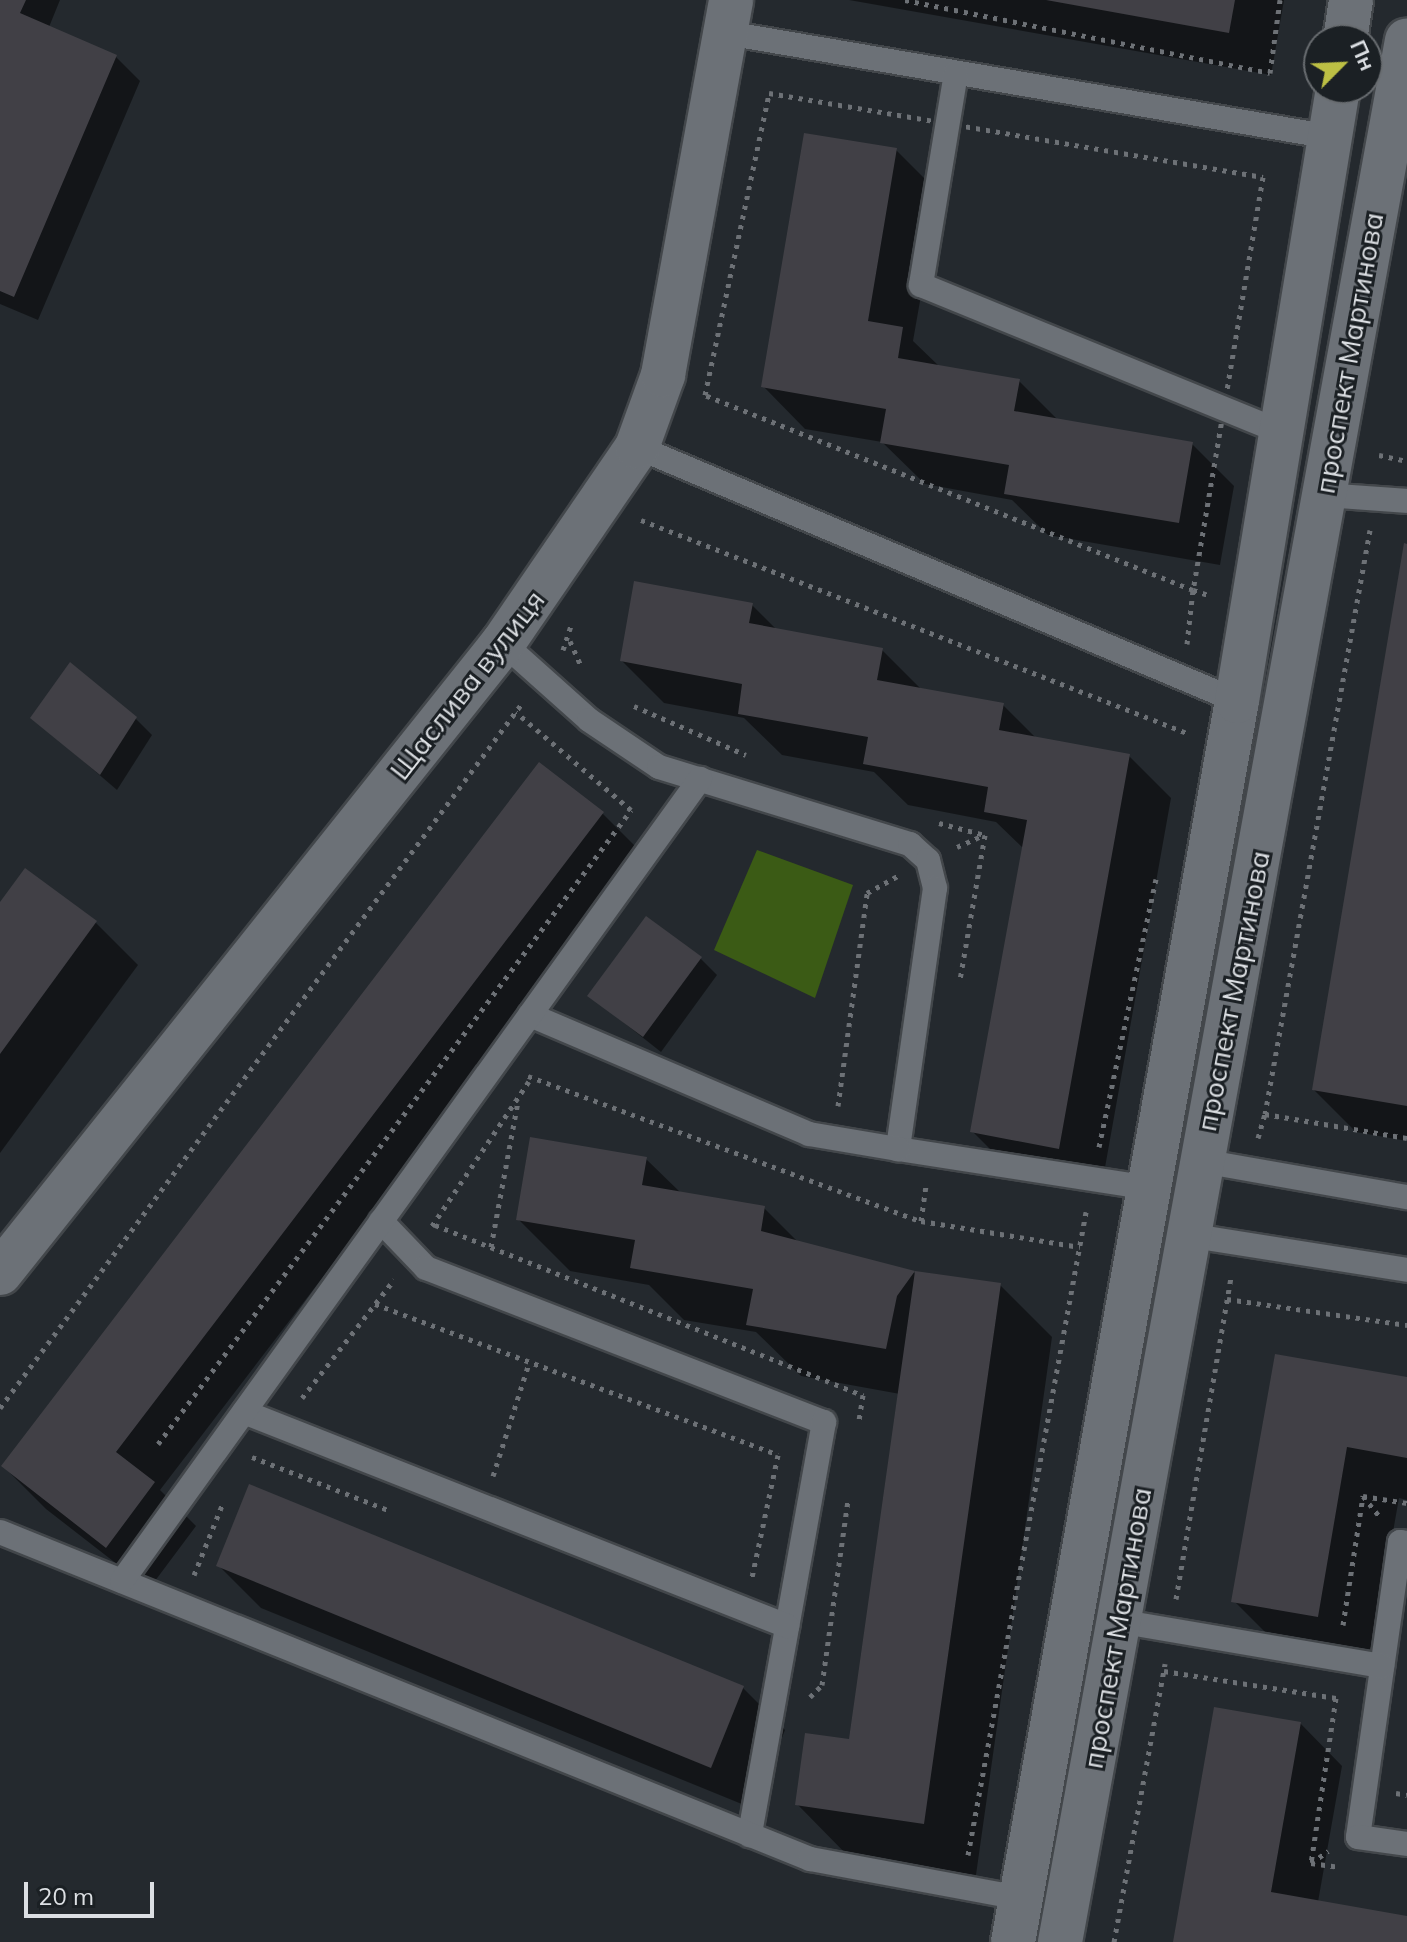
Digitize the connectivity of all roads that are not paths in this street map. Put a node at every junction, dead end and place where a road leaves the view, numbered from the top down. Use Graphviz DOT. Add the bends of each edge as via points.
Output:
graph roads {
  1 [pos="1351,0"];
  2 [pos="729,16"];
  3 [pos="1347,24"];
  4 [pos="1407,40"];
  5 [pos="956,73"];
  6 [pos="1336,104"];
  7 [pos="1331,137"];
  8 [pos="1384,146"];
  9 [pos="1283,433"];
  10 [pos="637,447"];
  11 [pos="1324,495"];
  12 [pos="1407,501"];
  13 [pos="503,643"];
  14 [pos="1237,701"];
  15 [pos="1284,721"];
  16 [pos="700,779"];
  17 [pos="530,1015"];
  18 [pos="898,1149"];
  19 [pos="1149,1188"];
  20 [pos="1195,1197"];
  21 [pos="1407,1197"];
  22 [pos="381,1221"];
  23 [pos="1407,1270"];
  24 [pos="0,1273"];
  25 [pos="244,1412"];
  26 [pos="0,1532"];
  27 [pos="1407,1543"];
  28 [pos="122,1581"];
  29 [pos="1118,1621"];
  30 [pos="787,1626"];
  31 [pos="1382,1666"];
  32 [pos="750,1835"];
  33 [pos="1407,1844"];
  34 [pos="1020,1898"];
  35 [pos="1013,1942"];
  36 [pos="1060,1942"];
  1 -- 3 [label="street"];
  2 -- 5 [label="lane"];
  2 -- 10 [label="street, Щаслива вулиця" via="663,375"];
  4 -- 8 [label="street, проспект Мартинова"];
  5 -- 7 [label="lane"];
  5 -- 9 [label="lane" via="921,285"];
  6 -- 7 [label="street, проспект Мартинова"];
  7 -- 8 [label="street"];
  7 -- 9 [label="street, проспект Мартинова"];
  8 -- 11 [label="street, проспект Мартинова"];
  9 -- 14 [label="street, проспект Мартинова"];
  10 -- 13 [label="street, Щаслива вулиця"];
  10 -- 14 [label="lane"];
  11 -- 12 [label="lane"];
  11 -- 15 [label="street, проспект Мартинова"];
  13 -- 16 [label="lane" via="589,720 659,767"];
  13 -- 24 [label="street, Щаслива вулиця"];
  14 -- 15 [label="street"];
  14 -- 19 [label="street, проспект Мартинова"];
  15 -- 20 [label="street, проспект Мартинова"];
  16 -- 17 [label="lane"];
  16 -- 18 [label="lane" via="910,844 928,860 935,888"];
  17 -- 18 [label="lane" via="809,1134"];
  17 -- 22 [label="lane"];
  18 -- 19 [label="lane"];
  19 -- 20 [label="street"];
  19 -- 34 [label="street, проспект Мартинова"];
  20 -- 21 [label="lane" via="1249,1169"];
  20 -- 23 [label="lane" via="1237,1243"];
  20 -- 29 [label="street, проспект Мартинова"];
  22 -- 25 [label="lane"];
  22 -- 30 [label="lane" via="426,1268 824,1422"];
  25 -- 28 [label="lane"];
  25 -- 30 [label="lane"];
  26 -- 28 [label="lane"];
  27 -- 31 [label="lane" via="1400,1542"];
  28 -- 32 [label="lane"];
  29 -- 31 [label="lane"];
  29 -- 36 [label="street, проспект Мартинова"];
  30 -- 32 [label="lane"];
  31 -- 33 [label="lane" via="1358,1837"];
  32 -- 34 [label="lane" via="810,1859"];
  34 -- 35 [label="street, проспект Мартинова"];
}
